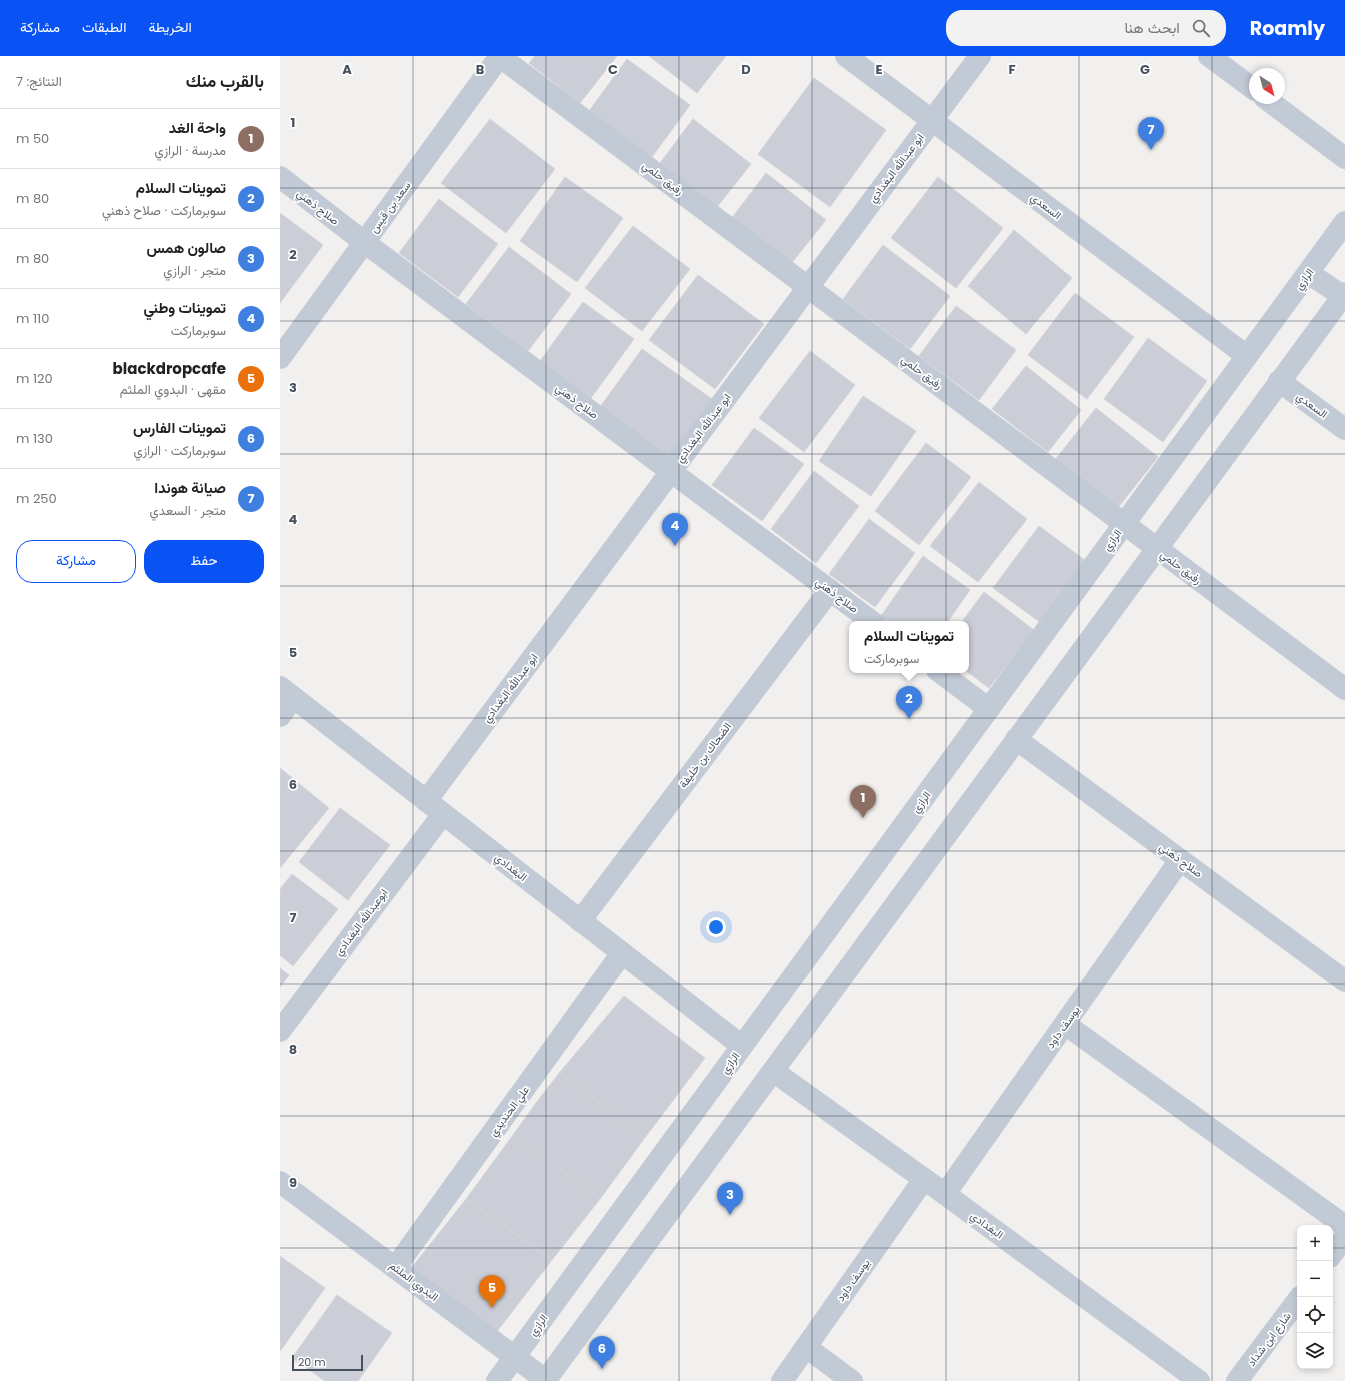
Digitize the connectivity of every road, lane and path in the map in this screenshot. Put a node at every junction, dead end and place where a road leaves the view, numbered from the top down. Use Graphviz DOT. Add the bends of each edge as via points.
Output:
graph roads {
  1 [pos="500,56"];
  2 [pos="846,56"];
  3 [pos="980,56"];
  4 [pos="1210,56"];
  5 [pos="1249,85"];
  6 [pos="1273,104"];
  7 [pos="932,121"];
  8 [pos="1345,158"];
  9 [pos="280,177"];
  10 [pos="1345,222"];
  11 [pos="364,242"];
  12 [pos="1308,273"];
  13 [pos="808,287"];
  14 [pos="1344,294"];
  15 [pos="1247,356"];
  16 [pos="280,358"];
  17 [pos="1279,381"];
  18 [pos="1345,429"];
  19 [pos="671,471"];
  20 [pos="1124,524"];
  21 [pos="1157,548"];
  22 [pos="830,590"];
  23 [pos="871,621"];
  24 [pos="941,673"];
  25 [pos="1345,689"];
  26 [pos="287,692"];
  27 [pos="989,709"];
  28 [pos="280,716"];
  29 [pos="1016,739"];
  30 [pos="434,807"];
  31 [pos="1180,860"];
  32 [pos="580,921"];
  33 [pos="622,953"];
  34 [pos="1345,981"];
  35 [pos="1065,1024"];
  36 [pos="280,1031"];
  37 [pos="742,1046"];
  38 [pos="773,1071"];
  39 [pos="924,1179"];
  40 [pos="280,1182"];
  41 [pos="945,1194"];
  42 [pos="1345,1226"];
  43 [pos="1345,1237"];
  44 [pos="1333,1253"];
  45 [pos="395,1268"];
  46 [pos="1297,1301"];
  47 [pos="806,1347"];
  48 [pos="514,1357"];
  49 [pos="497,1381"];
  50 [pos="546,1381"];
  51 [pos="782,1381"];
  52 [pos="852,1381"];
  53 [pos="1199,1381"];
  54 [pos="1237,1381"];
  1 -- 11 [label="street, سعد بن قيس"];
  1 -- 13 [label="street, رفيق حلمي"];
  2 -- 7 [label="street, السعدي"];
  3 -- 7 [label="street, ابو عبدالله البغدادي"];
  4 -- 5 [label="street"];
  6 -- 8 [label="street"];
  7 -- 13 [label="street, ابو عبدالله البغدادي"];
  7 -- 15 [label="street, السعدي"];
  9 -- 11 [label="street, صلاح ذهني"];
  10 -- 12 [label="street, الرازي"];
  11 -- 16 [label="street, سعد بن قيس"];
  11 -- 19 [label="street, صلاح ذهني"];
  12 -- 14 [label="street"];
  12 -- 15 [label="street, الرازي"];
  13 -- 19 [label="street, ابو عبدالله البغدادي"];
  13 -- 20 [label="street, رفيق حلمي"];
  14 -- 17 [label="street"];
  15 -- 20 [label="street, الرازي"];
  17 -- 18 [label="street, السعدي"];
  17 -- 21 [label="street"];
  19 -- 22 [label="street, صلاح ذهني"];
  19 -- 30 [label="street, ابو عبدالله البغدادي"];
  20 -- 21 [label="street, رفيق حلمي"];
  20 -- 27 [label="street, الرازي"];
  21 -- 25 [label="street, رفيق حلمي"];
  21 -- 29 [label="street"];
  22 -- 23 [label="street, صلاح ذهني"];
  22 -- 32 [label="street, الضحاك بن خليفة"];
  24 -- 27 [label="street"];
  26 -- 28 [label="street"];
  26 -- 30 [label="street, البغدادي"];
  27 -- 37 [label="street, الرازي"];
  29 -- 31 [label="street, صلاح ذهني"];
  29 -- 38 [label="street"];
  30 -- 32 [label="street, البغدادي"];
  30 -- 36 [label="street, ابوعبدالله البغدادي"];
  31 -- 34 [label="street, صلاح ذهني"];
  31 -- 35 [label="street, يوسف داود"];
  32 -- 33 [label="street, البغدادي"];
  33 -- 37 [label="street, البغدادي"];
  33 -- 45 [label="street, علي الحنديدي"];
  35 -- 41 [label="street, يوسف داود"];
  35 -- 42 [label="street"];
  37 -- 48 [label="street, الرازي"];
  38 -- 39 [label="street, البغدادي"];
  38 -- 50 [label="street"];
  39 -- 41 [label="street, البغدادي"];
  39 -- 47 [label="street, يوسف داود"];
  40 -- 45 [label="street, البدوي الملثم"];
  41 -- 53 [label="street, البغدادي"];
  43 -- 44 [label="street"];
  45 -- 48 [label="street, البدوي الملثم"];
  46 -- 54 [label="street, شارع ابن شداد"];
  47 -- 51 [label="street, يوسف داود"];
  47 -- 52 [label="street"];
  48 -- 49 [label="street, الرازي"];
  48 -- 50 [label="street, البدوي الملثم"];
}
